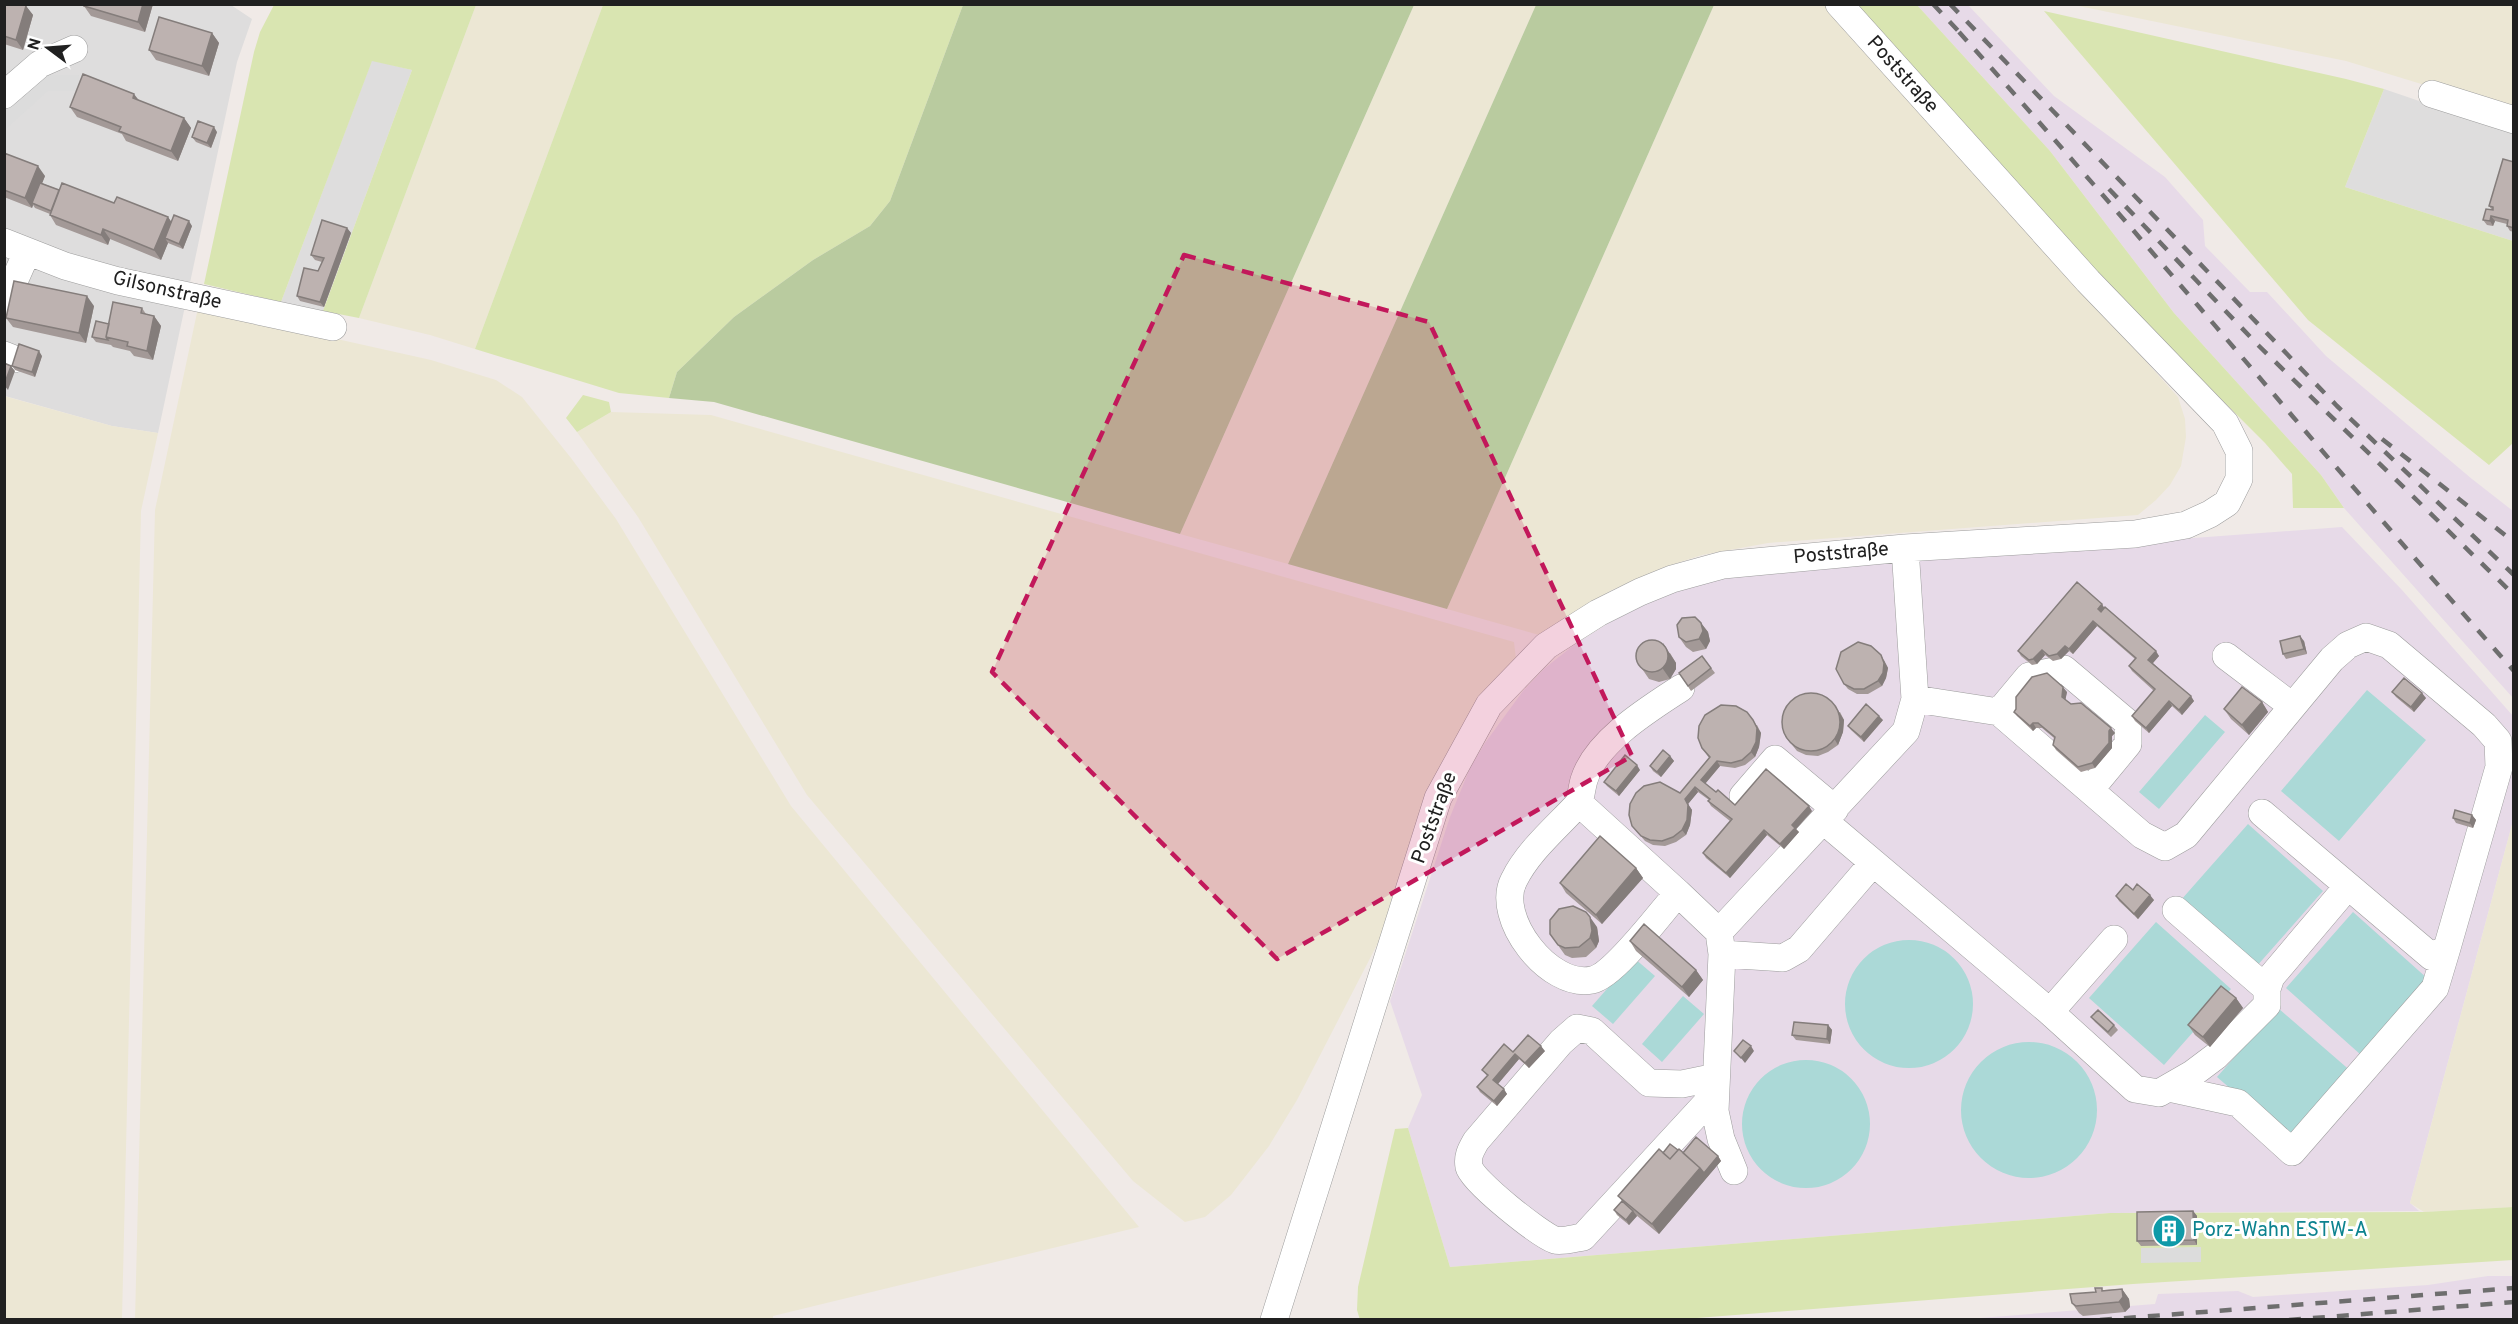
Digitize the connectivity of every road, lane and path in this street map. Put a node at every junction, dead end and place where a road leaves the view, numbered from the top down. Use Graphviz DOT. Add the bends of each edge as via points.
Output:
graph roads {
  1 [pos="1839,4"];
  2 [pos="74,49"];
  3 [pos="2432,94"];
  4 [pos="4,95"];
  5 [pos="2514,120"];
  6 [pos="16,247"];
  7 [pos="4,304"];
  8 [pos="333,327"];
  9 [pos="1905,548"];
  10 [pos="2226,656"];
  11 [pos="1681,688"];
  12 [pos="1915,699"];
  13 [pos="2292,706"];
  14 [pos="1999,712"];
  15 [pos="2091,790"];
  16 [pos="1743,796"];
  17 [pos="1579,803"];
  18 [pos="2262,813"];
  19 [pos="1829,815"];
  20 [pos="1872,864"];
  21 [pos="2348,886"];
  22 [pos="1678,893"];
  23 [pos="2176,910"];
  24 [pos="2114,939"];
  25 [pos="1721,943"];
  26 [pos="2446,948"];
  27 [pos="2267,989"];
  28 [pos="2050,1012"];
  29 [pos="1716,1085"];
  30 [pos="2169,1088"];
  31 [pos="1734,1171"];
  32 [pos="1274,1320"];
  1 -- 9 [label="street, Poststraße" via="2088,281 2225,423 2239,451 2239,479 2227,503 2186,525 2135,534"];
  2 -- 4 [label="street" via="40,64"];
  3 -- 5 [label="street"];
  6 -- 7 [label="street"];
  6 -- 8 [label="street, Gilsonstraße" via="118,281"];
  9 -- 12 [label="street"];
  9 -- 32 [label="street, Poststraße" via="1723,565 1672,579 1598,613 1546,646 1489,705 1438,798"];
  10 -- 13 [label="street"];
  11 -- 17 [label="street" via="1631,721 1613,738 1591,765"];
  12 -- 14 [label="street"];
  12 -- 19 [label="street" via="1906,731"];
  13 -- 15 [label="street" via="2186,835 2165,847 2142,835"];
  13 -- 26 [label="street" via="2332,659 2348,645 2366,638 2389,645 2498,741 2499,767"];
  14 -- 15 [label="street"];
  14 -- 15 [label="street" via="2028,676 2064,669 2128,723 2128,744"];
  16 -- 19 [label="street" via="1775,759"];
  17 -- 22 [label="street"];
  17 -- 22 [label="street" via="1512,882 1510,904 1533,953 1553,971 1572,979 1592,980 1610,971"];
  18 -- 21 [label="street"];
  19 -- 20 [label="street"];
  19 -- 25 [label="street"];
  20 -- 25 [label="street" via="1799,949 1783,958"];
  20 -- 28 [label="street"];
  21 -- 26 [label="street" via="2432,957"];
  21 -- 27 [label="street" via="2271,977"];
  22 -- 25 [label="street"];
  23 -- 27 [label="street"];
  24 -- 28 [label="street"];
  25 -- 29 [label="street"];
  26 -- 30 [label="street" via="2435,988 2292,1152 2238,1103"];
  27 -- 30 [label="street" via="2267,1005 2193,1074"];
  28 -- 30 [label="street" via="2135,1089 2158,1093"];
  29 -- 29 [label="street" via="1649,1083 1592,1031 1577,1028 1476,1141 1468,1155 1469,1170 1540,1232 1556,1241 1582,1237"];
  29 -- 31 [label="street" via="1715,1111"];
}
